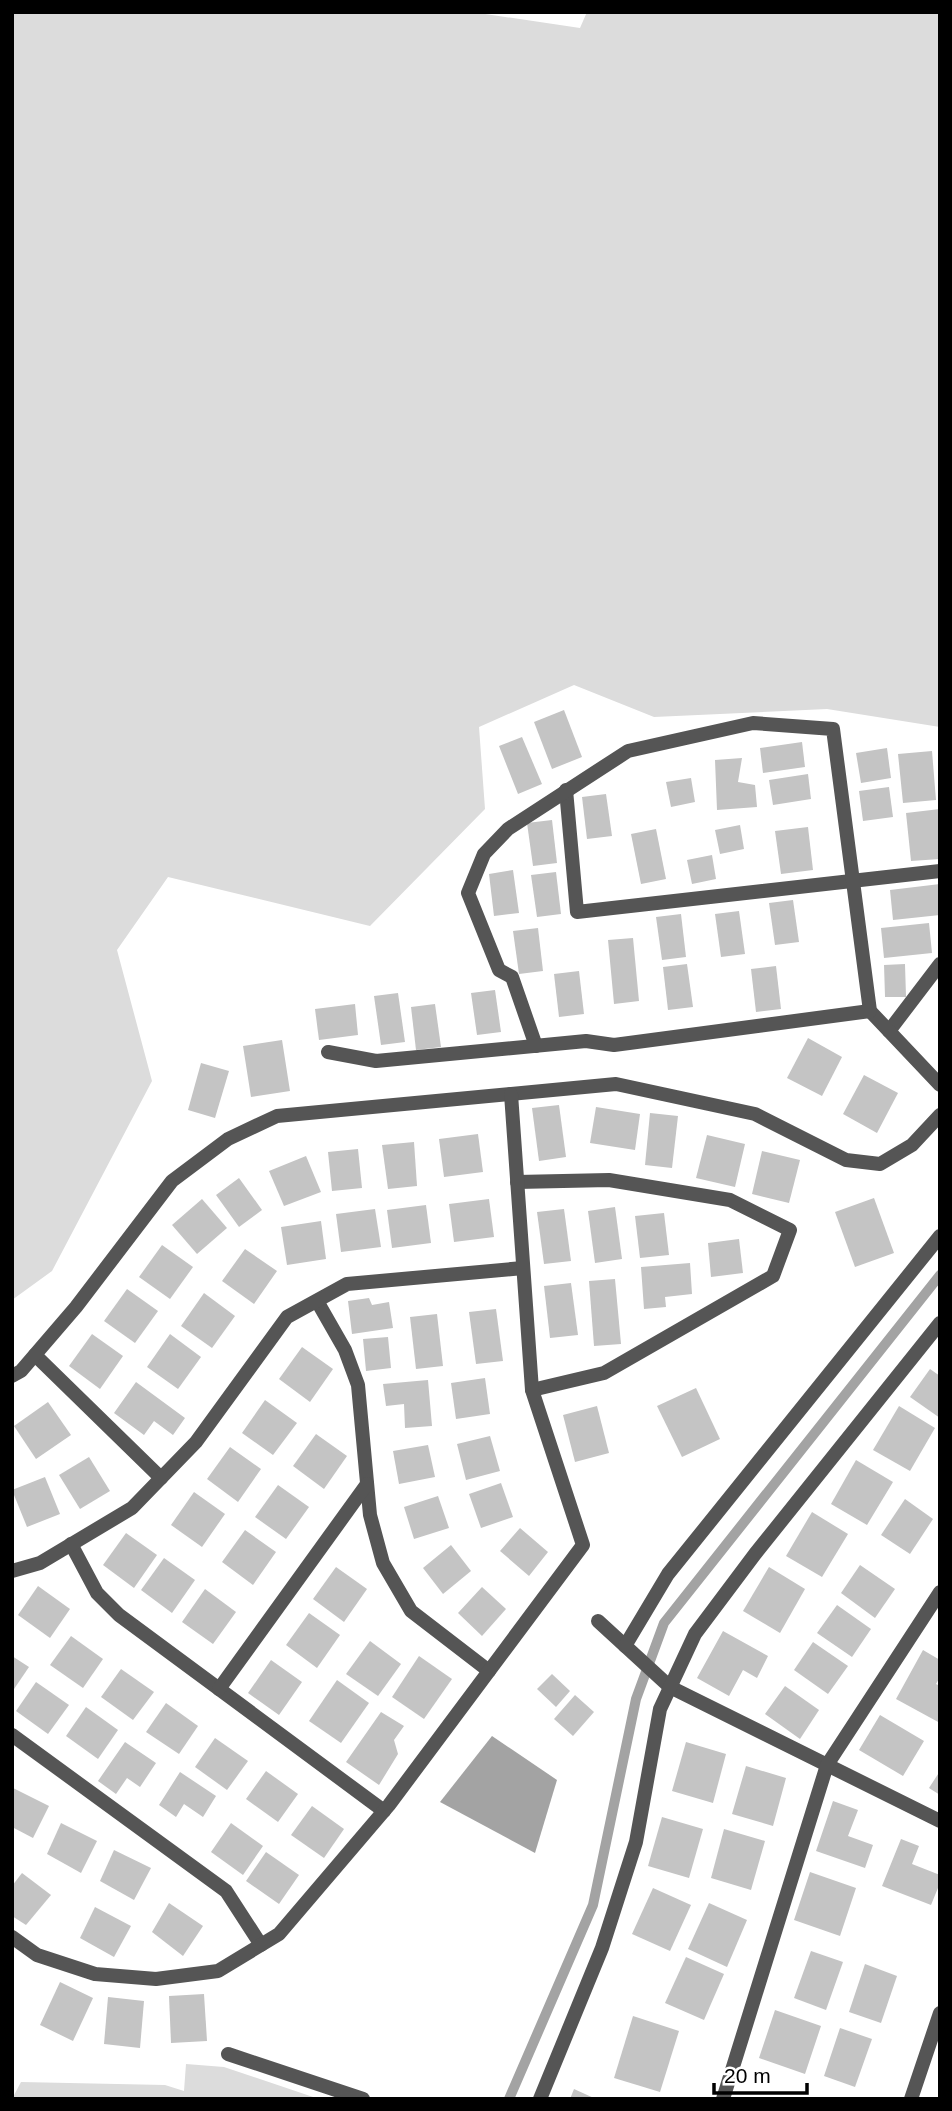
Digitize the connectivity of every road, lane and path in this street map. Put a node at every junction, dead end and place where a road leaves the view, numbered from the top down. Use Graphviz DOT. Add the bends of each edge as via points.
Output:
graph roads {
  1 [pos="566,790"];
  2 [pos="940,871"];
  3 [pos="853,880"];
  4 [pos="940,964"];
  5 [pos="870,1011"];
  6 [pos="889,1031"];
  7 [pos="536,1046"];
  8 [pos="328,1052"];
  9 [pos="940,1085"];
  10 [pos="511,1094"];
  11 [pos="940,1115"];
  12 [pos="517,1182"];
  13 [pos="940,1236"];
  14 [pos="523,1268"];
  15 [pos="317,1301"];
  16 [pos="940,1323"];
  17 [pos="35,1355"];
  18 [pos="12,1376"];
  19 [pos="533,1390"];
  20 [pos="160,1478"];
  21 [pos="367,1484"];
  22 [pos="71,1544"];
  23 [pos="12,1572"];
  24 [pos="940,1592"];
  25 [pos="598,1621"];
  26 [pos="625,1646"];
  27 [pos="489,1671"];
  28 [pos="670,1687"];
  29 [pos="219,1689"];
  30 [pos="12,1735"];
  31 [pos="827,1765"];
  32 [pos="384,1811"];
  33 [pos="940,1821"];
  34 [pos="12,1937"];
  35 [pos="261,1945"];
  36 [pos="940,2013"];
  37 [pos="228,2054"];
  38 [pos="363,2099"];
  39 [pos="540,2099"];
  40 [pos="723,2099"];
  41 [pos="911,2099"];
  1 -- 3 [label="street" via="577,912"];
  1 -- 3 [label="street" via="628,751 753,723 832,729"];
  1 -- 7 [label="street" via="500,837 484,855 468,893 499,970 512,977"];
  2 -- 3 [label="street"];
  3 -- 5 [label="street"];
  4 -- 6 [label="street"];
  5 -- 6 [label="street"];
  5 -- 7 [label="street" via="614,1045 586,1041"];
  6 -- 9 [label="street"];
  7 -- 8 [label="street" via="376,1061"];
  10 -- 11 [label="street" via="616,1084 755,1114 846,1160 880,1164 912,1145"];
  10 -- 12 [label="street"];
  10 -- 17 [label="street" via="277,1116 228,1139 172,1181"];
  12 -- 14 [label="street"];
  12 -- 19 [label="street" via="609,1180 730,1200 790,1230 773,1276 604,1373"];
  13 -- 26 [label="street" via="668,1574"];
  14 -- 15 [label="street" via="347,1284"];
  14 -- 19 [label="street"];
  15 -- 20 [label="street" via="287,1317 196,1442"];
  15 -- 21 [label="street" via="345,1349 358,1385"];
  16 -- 28 [label="street" via="695,1634"];
  17 -- 18 [label="street"];
  17 -- 20 [label="street"];
  19 -- 27 [label="street" via="583,1545"];
  20 -- 22 [label="street" via="132,1508"];
  21 -- 27 [label="street" via="383,1563 411,1611"];
  21 -- 29 [label="street"];
  22 -- 23 [label="street" via="40,1563"];
  22 -- 29 [label="street" via="97,1593 119,1615"];
  24 -- 31 [label="street"];
  25 -- 26 [label="street"];
  26 -- 28 [label="street"];
  27 -- 32 [label="street"];
  28 -- 31 [label="street"];
  28 -- 39 [label="street" via="660,1709 632,1856 602,1948"];
  29 -- 32 [label="street"];
  30 -- 35 [label="street" via="226,1891"];
  31 -- 33 [label="street"];
  31 -- 40 [label="street"];
  32 -- 35 [label="street" via="279,1934"];
  34 -- 35 [label="street" via="37,1955 95,1974 156,1979 218,1971"];
  36 -- 41 [label="street"];
  37 -- 38 [label="street"];
}
